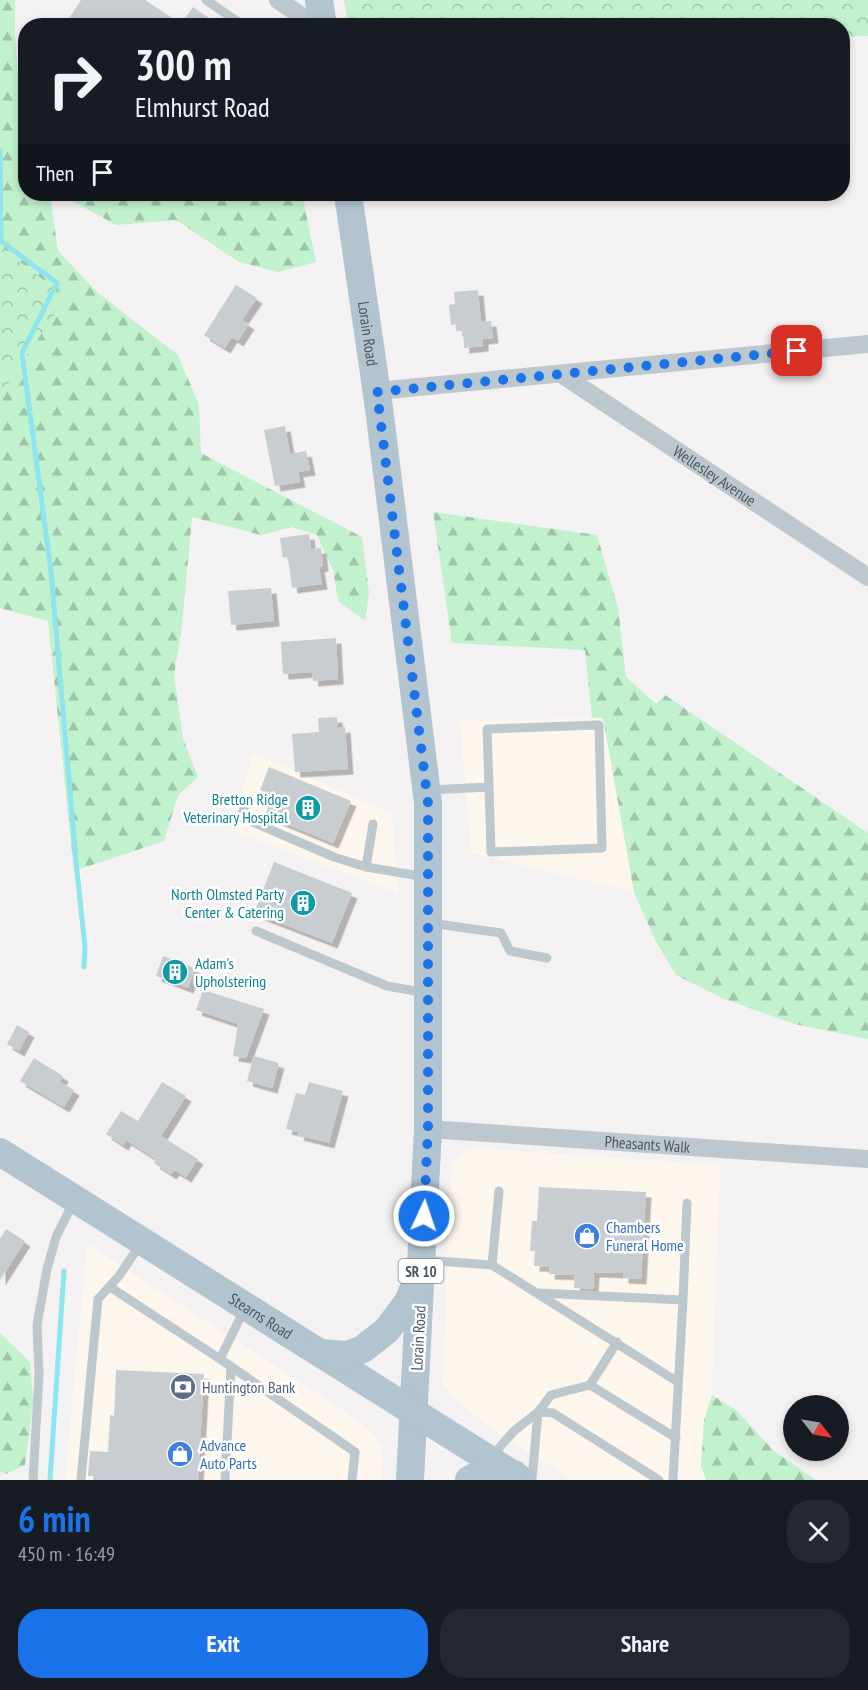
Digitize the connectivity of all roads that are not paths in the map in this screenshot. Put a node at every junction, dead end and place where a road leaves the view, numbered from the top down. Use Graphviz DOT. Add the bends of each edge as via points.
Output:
graph roads {
  1 [pos="206,0"];
  2 [pos="278,0"];
  3 [pos="319,0"];
  4 [pos="232,18"];
  5 [pos="304,18"];
  6 [pos="322,18"];
  7 [pos="349,201"];
  8 [pos="868,344"];
  9 [pos="561,374"];
  10 [pos="377,392"];
  11 [pos="868,577"];
  12 [pos="489,787"];
  13 [pos="427,790"];
  14 [pos="247,800"];
  15 [pos="373,824"];
  16 [pos="366,867"];
  17 [pos="428,877"];
  18 [pos="428,923"];
  19 [pos="256,931"];
  20 [pos="547,958"];
  21 [pos="428,993"];
  22 [pos="428,1129"];
  23 [pos="0,1152"];
  24 [pos="868,1159"];
  25 [pos="499,1191"];
  26 [pos="75,1199"];
  27 [pos="687,1203"];
  28 [pos="142,1241"];
  29 [pos="422,1265"];
  30 [pos="492,1265"];
  31 [pos="110,1287"];
  32 [pos="537,1293"];
  33 [pos="683,1300"];
  34 [pos="246,1306"];
  35 [pos="617,1342"];
  36 [pos="320,1353"];
  37 [pos="220,1359"];
  38 [pos="231,1367"];
  39 [pos="678,1382"];
  40 [pos="590,1385"];
  41 [pos="415,1412"];
  42 [pos="538,1412"];
  43 [pos="676,1438"];
  44 [pos="489,1459"];
  45 [pos="523,1478"];
  46 [pos="33,1480"];
  47 [pos="81,1480"];
  48 [pos="225,1480"];
  49 [pos="352,1480"];
  50 [pos="410,1480"];
  51 [pos="469,1480"];
  52 [pos="659,1480"];
  53 [pos="673,1480"];
  1 -- 4 [label="lane"];
  2 -- 5 [label="street"];
  3 -- 6 [label="main road"];
  7 -- 10 [label="main road, Lorain Road / SR 10"];
  8 -- 9 [label="street"];
  9 -- 10 [label="street"];
  9 -- 11 [label="street, Wellesley Avenue"];
  10 -- 13 [label="main road, Lorain Road / SR 10"];
  12 -- 12 [label="lane" via="491,852 602,848 598,725 487,729"];
  12 -- 13 [label="lane"];
  13 -- 17 [label="main road, Lorain Road / SR 10"];
  14 -- 16 [label="lane" via="241,817"];
  15 -- 16 [label="lane"];
  16 -- 17 [label="lane"];
  17 -- 18 [label="main road, Lorain Road / SR 10"];
  18 -- 20 [label="lane" via="501,933 510,951"];
  18 -- 21 [label="main road, Lorain Road / SR 10"];
  19 -- 21 [label="lane" via="387,986"];
  21 -- 22 [label="main road, Lorain Road / SR 10"];
  22 -- 24 [label="street, Pheasants Walk"];
  22 -- 29 [label="main road, Lorain Road / SR 10"];
  23 -- 26 [label="main road, Stearns Road"];
  25 -- 30 [label="lane"];
  26 -- 28 [label="main road, Stearns Road"];
  26 -- 46 [label="lane" via="56,1237 37,1325 39,1374"];
  27 -- 33 [label="lane"];
  28 -- 31 [label="lane"];
  28 -- 34 [label="main road, Stearns Road"];
  29 -- 30 [label="lane"];
  29 -- 36 [label="main road" via="408,1302 387,1330 363,1349 347,1355"];
  29 -- 41 [label="main road, Lorain Road / SR 10"];
  30 -- 32 [label="lane"];
  31 -- 37 [label="lane"];
  31 -- 47 [label="lane" via="98,1299"];
  32 -- 33 [label="lane"];
  32 -- 35 [label="lane"];
  33 -- 39 [label="lane"];
  34 -- 36 [label="main road, Stearns Road"];
  34 -- 37 [label="lane"];
  35 -- 39 [label="lane"];
  35 -- 40 [label="lane"];
  36 -- 41 [label="main road, Stearns Road"];
  37 -- 38 [label="lane"];
  38 -- 48 [label="lane"];
  38 -- 49 [label="lane" via="355,1452"];
  39 -- 43 [label="lane"];
  40 -- 42 [label="lane" via="551,1395"];
  40 -- 43 [label="lane"];
  41 -- 44 [label="main road, Stearns Road"];
  41 -- 50 [label="main road, Lorain Road / SR 10"];
  42 -- 44 [label="lane"];
  42 -- 45 [label="lane"];
  42 -- 52 [label="lane" via="553,1413"];
  43 -- 53 [label="lane"];
  44 -- 45 [label="main road, Stearns Road"];
  45 -- 51 [label="main road" via="480,1474"];
}
